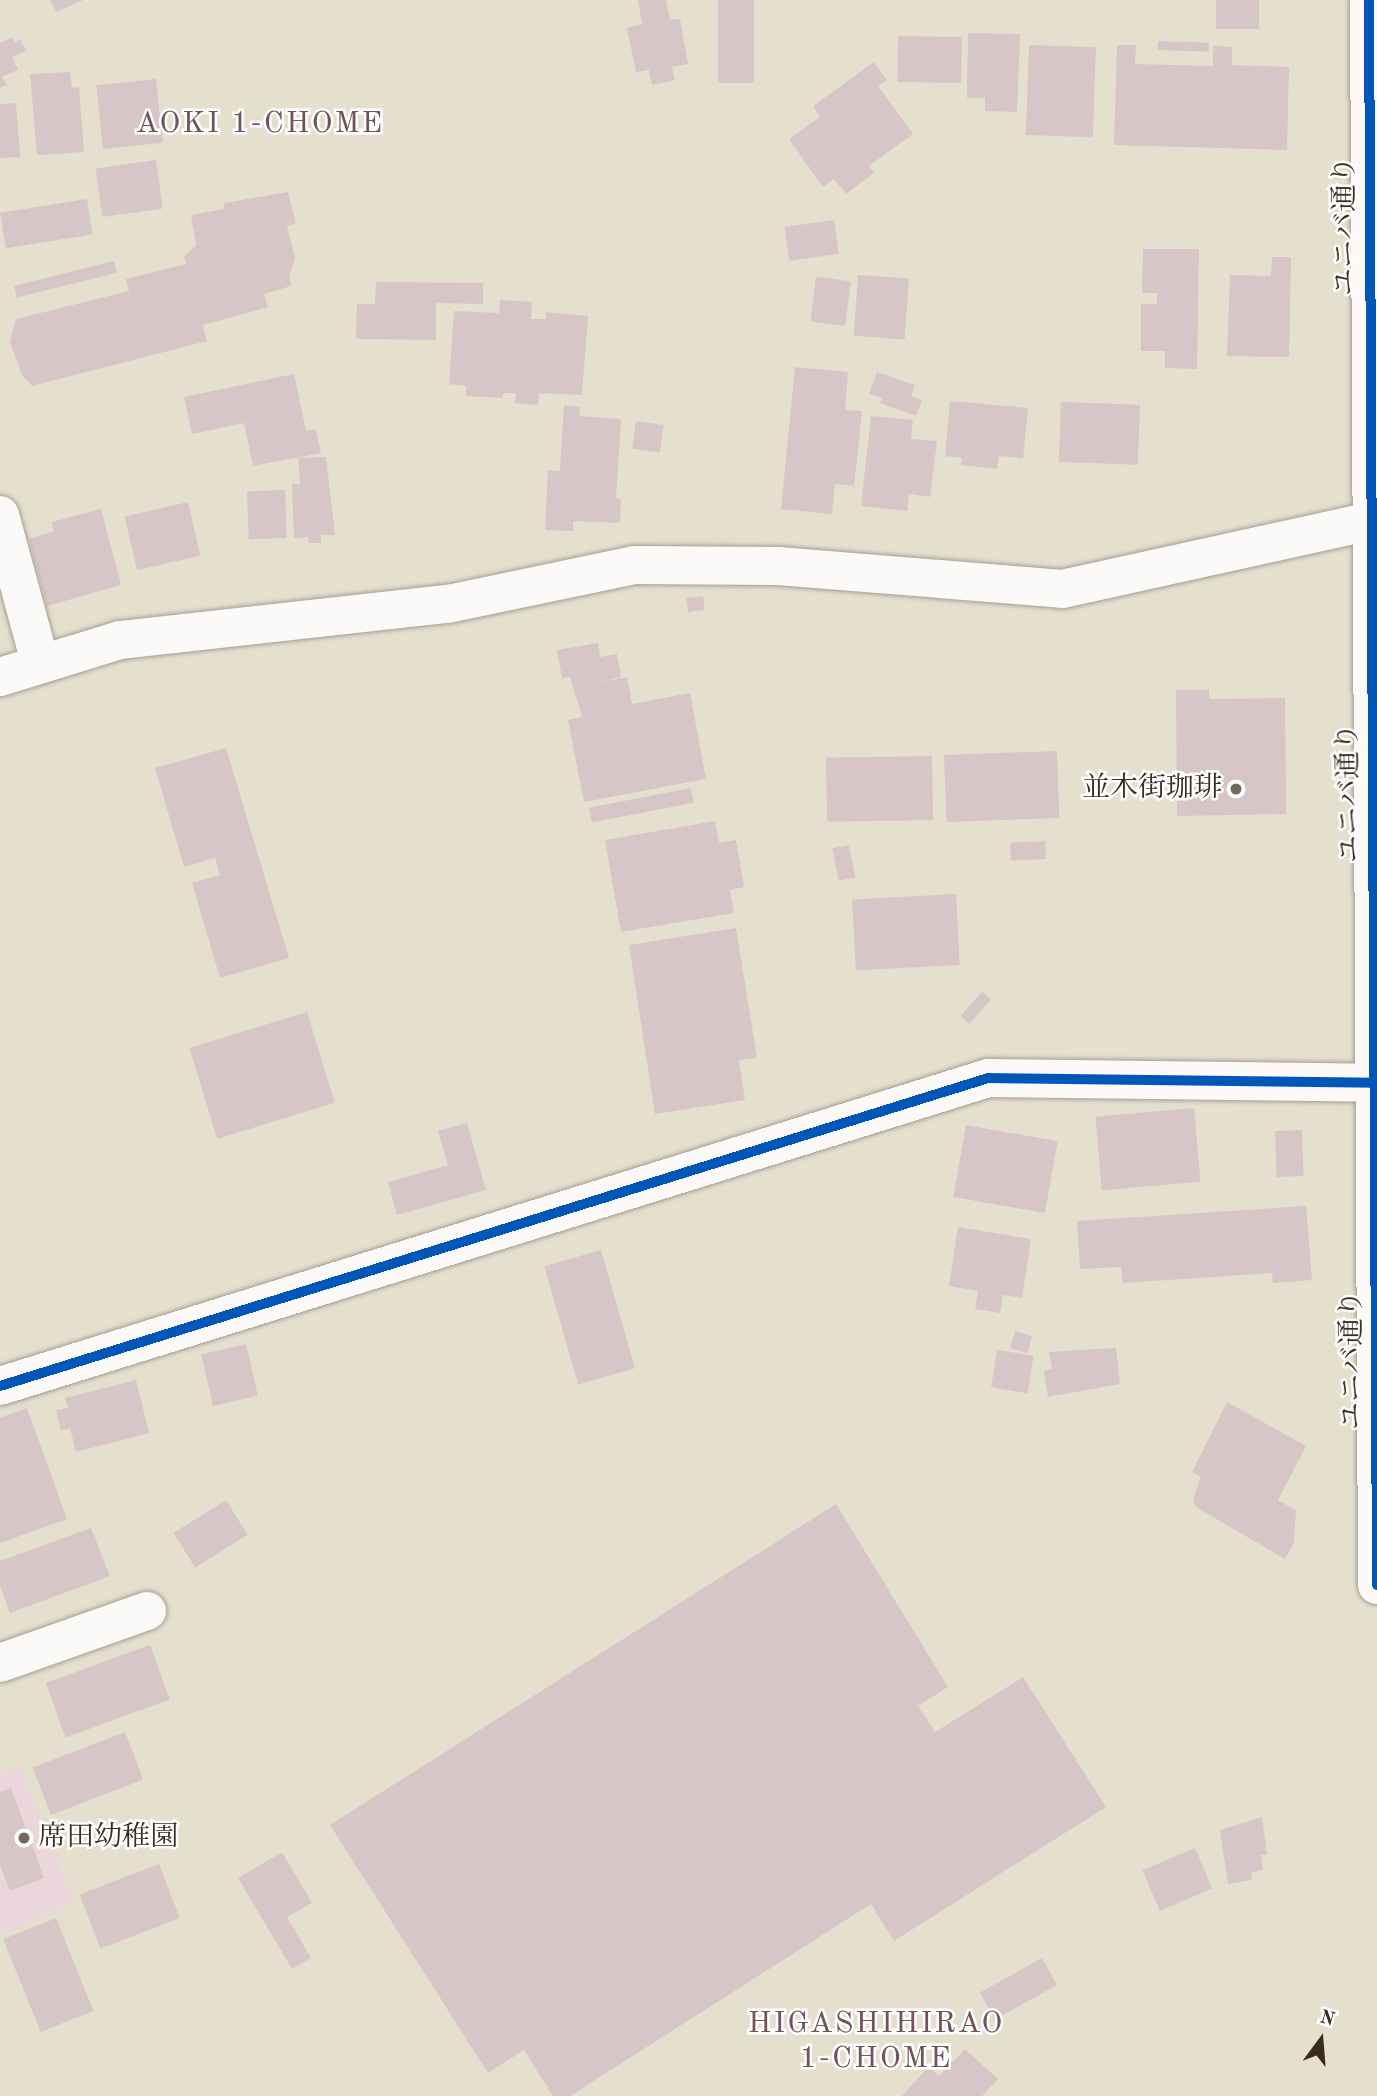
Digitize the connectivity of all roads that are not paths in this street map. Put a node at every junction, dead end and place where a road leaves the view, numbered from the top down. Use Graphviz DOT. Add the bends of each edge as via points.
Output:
graph roads {
  1 [pos="1369,0"];
  2 [pos="0,515"];
  3 [pos="1373,521"];
  4 [pos="40,662"];
  5 [pos="0,677"];
  6 [pos="1376,1083"];
  7 [pos="1376,1216"];
  8 [pos="0,1386"];
  9 [pos="1377,1586"];
  10 [pos="147,1611"];
  11 [pos="0,1663"];
  1 -- 3 [label="street, ユニバ通り"];
  2 -- 4 [label="street"];
  3 -- 4 [label="street" via="1062,589 778,566 634,565 448,604 120,640"];
  3 -- 6 [label="street, ユニバ通り"];
  4 -- 5 [label="street"];
  6 -- 7 [label="street, ユニバ通り"];
  6 -- 8 [label="street" via="988,1078"];
  7 -- 9 [label="street, ユニバ通り"];
  10 -- 11 [label="street"];
}
